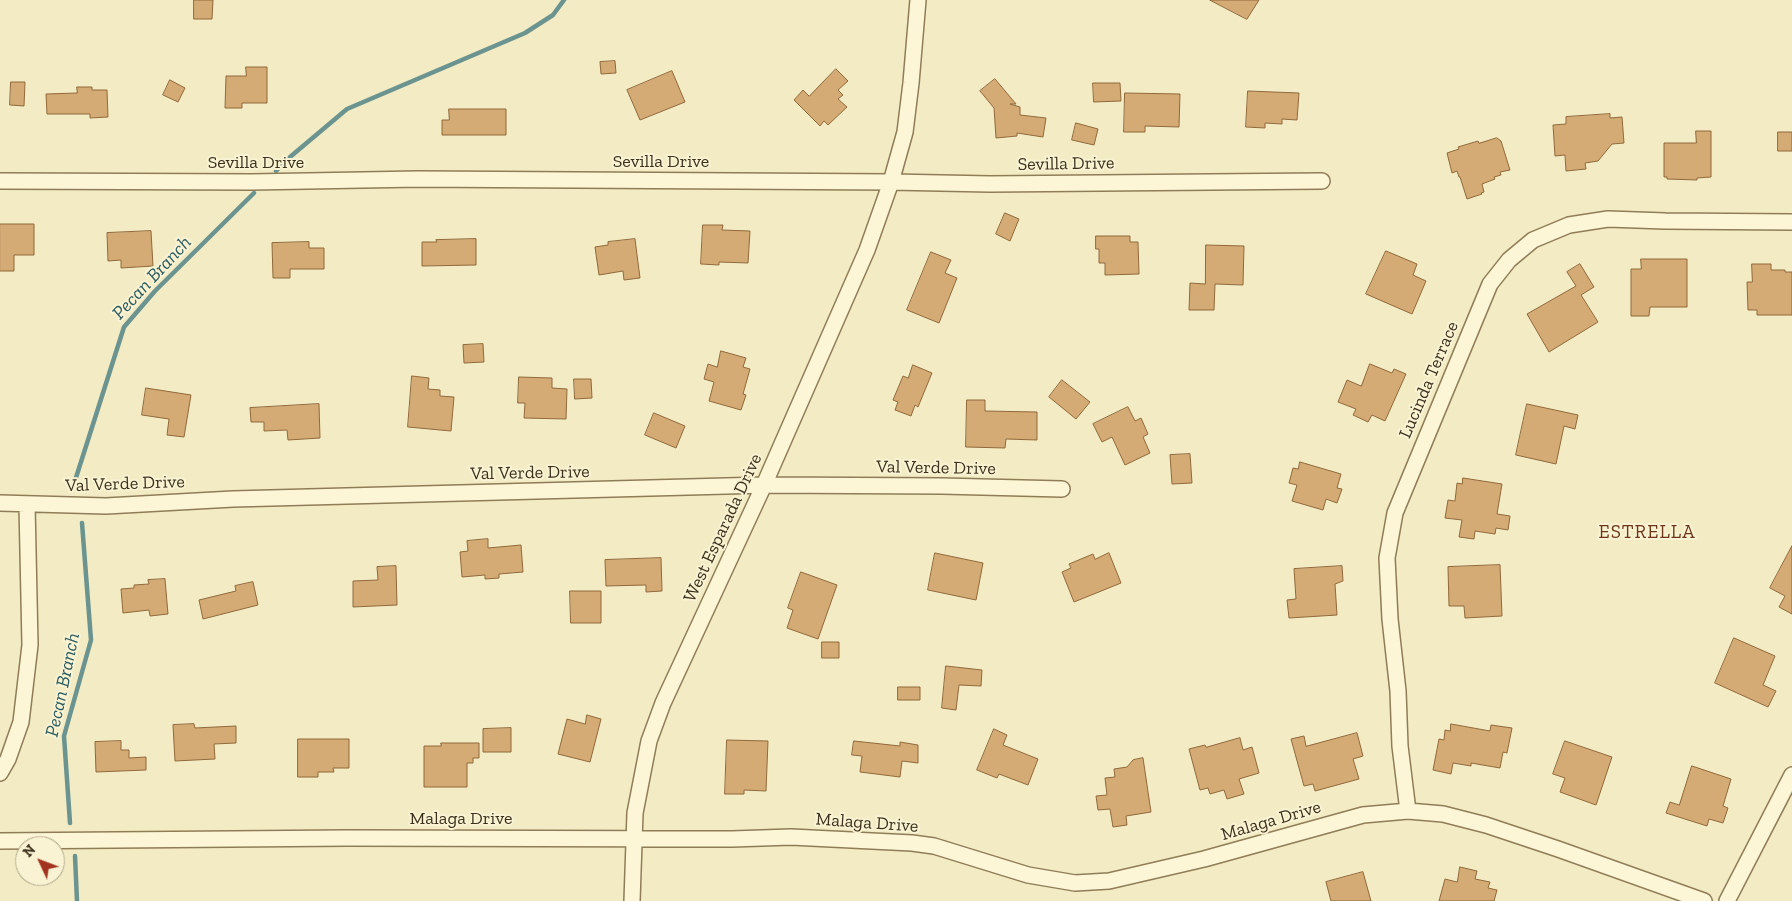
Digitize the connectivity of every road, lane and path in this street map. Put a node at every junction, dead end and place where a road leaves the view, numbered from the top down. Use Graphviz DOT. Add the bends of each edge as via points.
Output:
graph roads {
  1 [pos="918,0"];
  2 [pos="1322,181"];
  3 [pos="0,182"];
  4 [pos="891,182"];
  5 [pos="1792,222"];
  6 [pos="764,486"];
  7 [pos="1062,489"];
  8 [pos="0,503"];
  9 [pos="27,505"];
  10 [pos="0,773"];
  11 [pos="1792,775"];
  12 [pos="1408,811"];
  13 [pos="633,838"];
  14 [pos="0,841"];
  15 [pos="632,901"];
  16 [pos="1704,901"];
  17 [pos="1727,901"];
  1 -- 4 [label="street, West Esparada Drive" via="905,132"];
  2 -- 4 [label="street, Sevilla Drive"];
  3 -- 4 [label="street, Sevilla Drive" via="418,179"];
  4 -- 6 [label="street, West Esparada Drive" via="867,250"];
  5 -- 12 [label="street, Lucinda Terrace" via="1608,219 1570,225 1533,240 1509,260 1490,284 1395,513 1389,549 1390,618"];
  6 -- 7 [label="street, Val Verde Drive"];
  6 -- 9 [label="street, Val Verde Drive" via="233,499 106,506"];
  6 -- 13 [label="street, West Esparada Drive" via="662,703 644,763"];
  8 -- 9 [label="street, Val Verde Drive"];
  9 -- 10 [label="street" via="30,645 21,722"];
  11 -- 17 [label="street"];
  12 -- 13 [label="street, Malaga Drive" via="1363,815 1204,859 1108,881 1072,883 1028,875 912,842 791,837"];
  12 -- 16 [label="street, Malaga Drive" via="1443,814 1486,825"];
  13 -- 14 [label="street, Malaga Drive"];
  13 -- 15 [label="street, West Esparada Drive"];
}
